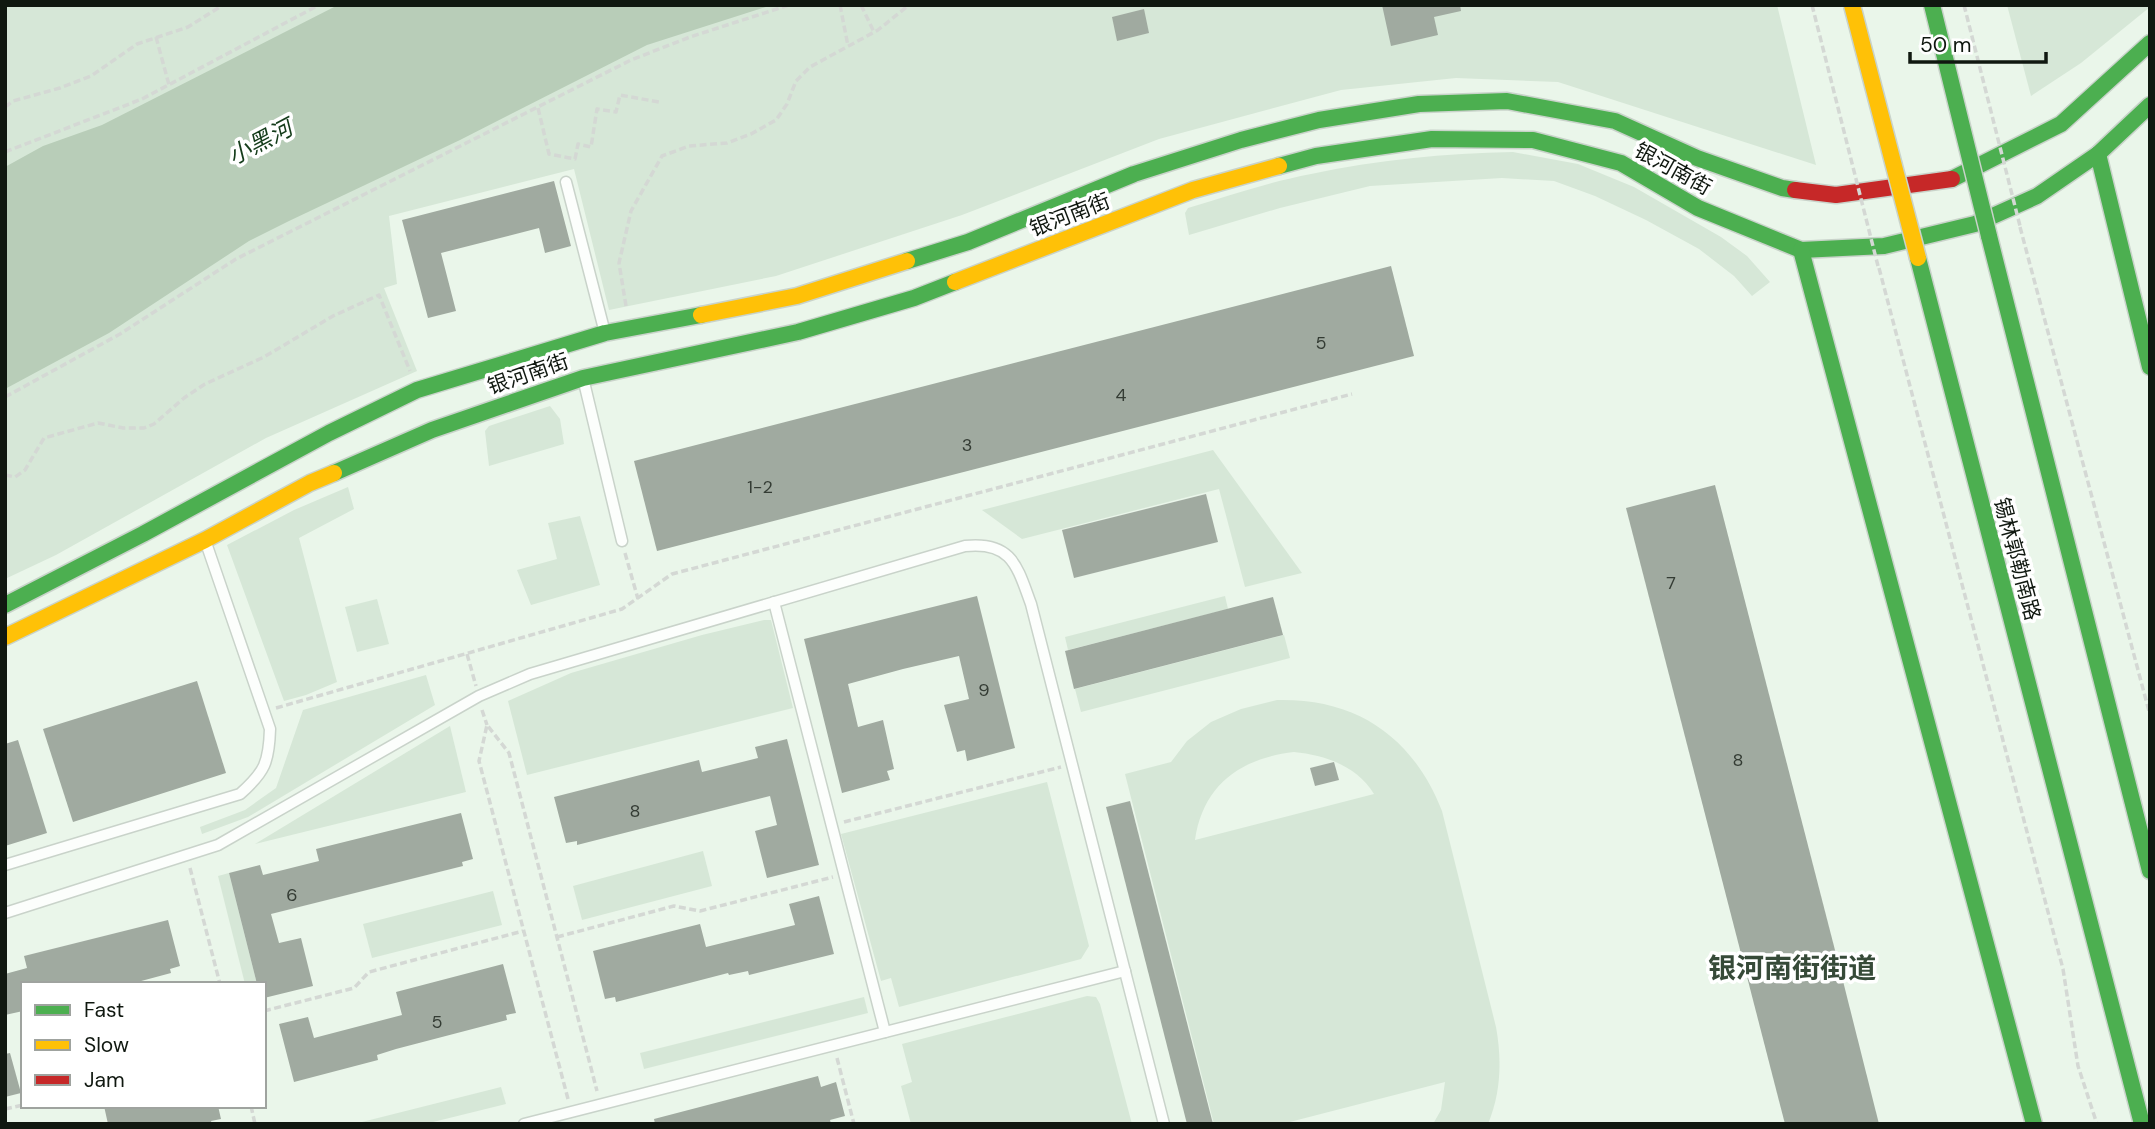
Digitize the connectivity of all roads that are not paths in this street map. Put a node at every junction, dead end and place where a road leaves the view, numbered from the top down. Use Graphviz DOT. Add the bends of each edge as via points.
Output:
graph roads {
  1 [pos="1852,5"];
  2 [pos="1932,5"];
  3 [pos="2150,43"];
  4 [pos="2150,105"];
  5 [pos="2098,154"];
  6 [pos="566,181"];
  7 [pos="1801,250"];
  8 [pos="605,334"];
  9 [pos="2150,367"];
  10 [pos="583,378"];
  11 [pos="205,540"];
  12 [pos="622,541"];
  13 [pos="774,602"];
  14 [pos="5,605"];
  15 [pos="5,637"];
  16 [pos="5,865"];
  17 [pos="2149,869"];
  18 [pos="5,914"];
  19 [pos="1125,971"];
  20 [pos="885,1032"];
  21 [pos="524,1124"];
  22 [pos="1164,1124"];
  23 [pos="2034,1124"];
  24 [pos="2142,1124"];
  1 -- 24 [label="main road, 锡林郭勒南路, bridge"];
  2 -- 17 [label="main road, bridge"];
  3 -- 8 [label="main road, 银河南街" via="2061,124 1956,178 1836,195 1782,188 1697,158 1615,121 1507,101 1419,104 1319,120 1201,153 1134,174 968,242 797,296"];
  4 -- 5 [label="main road, 银河南街"];
  5 -- 7 [label="main road, 银河南街" via="2037,196 1975,224 1884,246"];
  5 -- 9 [label="main road"];
  6 -- 8 [label="lane"];
  7 -- 10 [label="main road, 银河南街" via="1698,208 1621,163 1533,140 1432,139 1316,156 1193,190 914,298 798,332"];
  7 -- 23 [label="main road"];
  8 -- 14 [label="main road, 银河南街" via="417,390"];
  10 -- 11 [label="main road, 银河南街" via="404,440 310,483"];
  10 -- 12 [label="lane"];
  11 -- 15 [label="main road, 银河南街"];
  11 -- 16 [label="lane" via="270,729 270,754 260,777 240,794"];
  13 -- 18 [label="lane" via="530,674 411,733 218,845"];
  13 -- 19 [label="lane" via="965,546 986,544 1002,552 1018,569 1031,604"];
  13 -- 20 [label="lane"];
  19 -- 20 [label="lane"];
  19 -- 22 [label="lane"];
  20 -- 21 [label="lane"];
}
